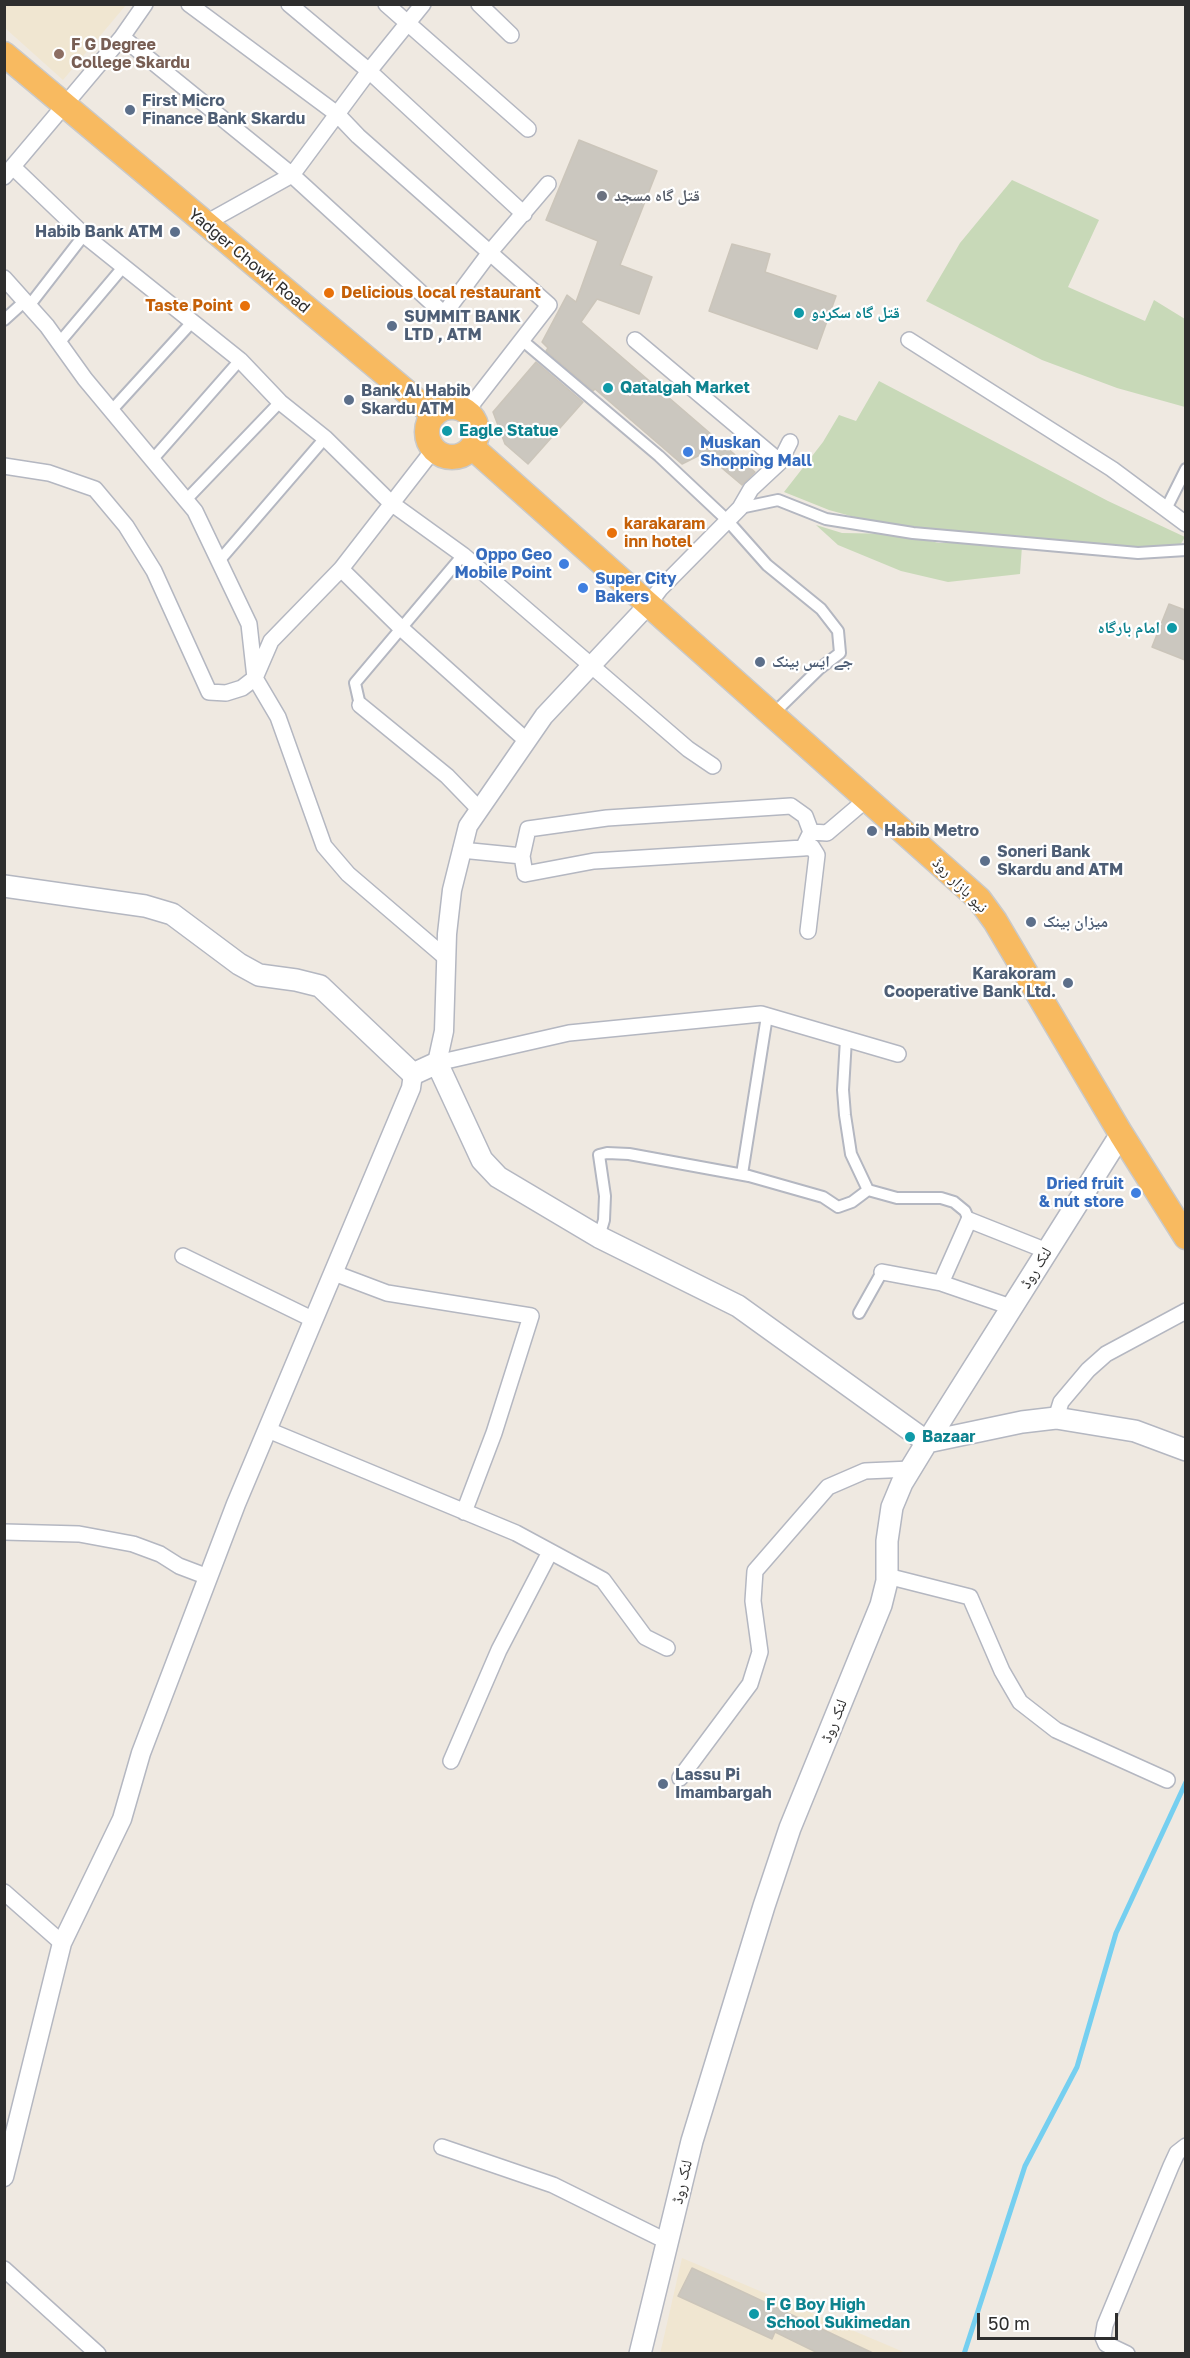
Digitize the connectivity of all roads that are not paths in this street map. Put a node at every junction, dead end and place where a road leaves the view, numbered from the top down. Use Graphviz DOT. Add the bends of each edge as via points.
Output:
graph roads {
  1 [pos="145,4"];
  2 [pos="189,4"];
  3 [pos="289,4"];
  4 [pos="387,4"];
  5 [pos="423,4"];
  6 [pos="479,4"];
  7 [pos="408,23"];
  8 [pos="511,35"];
  9 [pos="122,38"];
  10 [pos="4,54"];
  11 [pos="369,71"];
  12 [pos="65,106"];
  13 [pos="337,114"];
  14 [pos="528,129"];
  15 [pos="9,172"];
  16 [pos="292,175"];
  17 [pos="548,184"];
  18 [pos="524,214"];
  19 [pos="204,224"];
  20 [pos="84,235"];
  21 [pos="491,251"];
  22 [pos="124,266"];
  23 [pos="4,278"];
  24 [pos="27,303"];
  25 [pos="4,320"];
  26 [pos="193,321"];
  27 [pos="524,340"];
  28 [pos="635,340"];
  29 [pos="909,340"];
  30 [pos="59,343"];
  31 [pos="240,360"];
  32 [pos="279,402"];
  33 [pos="111,411"];
  34 [pos="466,412"];
  35 [pos="434,415"];
  36 [pos="325,438"];
  37 [pos="790,442"];
  38 [pos="473,448"];
  39 [pos="434,449"];
  40 [pos="153,459"];
  41 [pos="780,462"];
  42 [pos="4,466"];
  43 [pos="1185,469"];
  44 [pos="186,500"];
  45 [pos="391,503"];
  46 [pos="740,508"];
  47 [pos="1166,509"];
  48 [pos="727,520"];
  49 [pos="1185,524"];
  50 [pos="1185,550"];
  51 [pos="463,555"];
  52 [pos="219,561"];
  53 [pos="341,569"];
  54 [pos="648,605"];
  55 [pos="402,629"];
  56 [pos="592,668"];
  57 [pos="255,678"];
  58 [pos="360,705"];
  59 [pos="773,714"];
  60 [pos="527,741"];
  61 [pos="713,766"];
  62 [pos="867,799"];
  63 [pos="478,809"];
  64 [pos="811,832"];
  65 [pos="803,848"];
  66 [pos="461,850"];
  67 [pos="522,856"];
  68 [pos="4,886"];
  69 [pos="808,931"];
  70 [pos="445,957"];
  71 [pos="767,1016"];
  72 [pos="846,1038"];
  73 [pos="898,1054"];
  74 [pos="437,1063"];
  75 [pos="413,1074"];
  76 [pos="1121,1134"];
  77 [pos="742,1174"];
  78 [pos="868,1190"];
  79 [pos="969,1220"];
  80 [pos="1185,1236"];
  81 [pos="599,1238"];
  82 [pos="1047,1251"];
  83 [pos="183,1256"];
  84 [pos="882,1272"];
  85 [pos="334,1273"];
  86 [pos="941,1283"];
  87 [pos="1011,1307"];
  88 [pos="1185,1311"];
  89 [pos="859,1313"];
  90 [pos="314,1320"];
  91 [pos="1056,1418"];
  92 [pos="268,1430"];
  93 [pos="927,1442"];
  94 [pos="1185,1450"];
  95 [pos="911,1469"];
  96 [pos="464,1512"];
  97 [pos="4,1532"];
  98 [pos="550,1552"];
  99 [pos="887,1576"];
  100 [pos="208,1577"];
  101 [pos="667,1648"];
  102 [pos="451,1761"];
  103 [pos="680,1778"];
  104 [pos="1167,1780"];
  105 [pos="4,1892"];
  106 [pos="62,1943"];
  107 [pos="1185,2146"];
  108 [pos="442,2147"];
  109 [pos="4,2177"];
  110 [pos="668,2242"];
  111 [pos="4,2270"];
  112 [pos="98,2354"];
  113 [pos="640,2354"];
  114 [pos="1127,2354"];
  1 -- 9 [label="street"];
  2 -- 13 [label="street"];
  3 -- 11 [label="street"];
  4 -- 7 [label="street"];
  5 -- 7 [label="street"];
  6 -- 8 [label="street"];
  7 -- 11 [label="street"];
  7 -- 14 [label="street"];
  9 -- 12 [label="street"];
  9 -- 16 [label="street"];
  10 -- 12 [label="highway, Yadger Chowk Road"];
  11 -- 13 [label="street"];
  11 -- 18 [label="street"];
  12 -- 15 [label="street"];
  12 -- 19 [label="highway, Yadger Chowk Road"];
  13 -- 16 [label="street"];
  13 -- 21 [label="street"];
  15 -- 20 [label="street"];
  16 -- 19 [label="street"];
  16 -- 21 [label="street" via="444,314"];
  17 -- 18 [label="street"];
  18 -- 21 [label="street"];
  19 -- 35 [label="highway, Yadger Chowk Road"];
  20 -- 22 [label="street"];
  20 -- 24 [label="street"];
  21 -- 27 [label="street" via="549,306"];
  22 -- 26 [label="street"];
  22 -- 30 [label="street"];
  23 -- 24 [label="street"];
  24 -- 25 [label="street"];
  24 -- 30 [label="street"];
  26 -- 31 [label="street"];
  26 -- 33 [label="street"];
  27 -- 34 [label="street"];
  27 -- 48 [label="street"];
  28 -- 41 [label="street"];
  29 -- 47 [label="street" via="1102,462"];
  30 -- 33 [label="street"];
  31 -- 32 [label="street"];
  31 -- 40 [label="street"];
  32 -- 36 [label="street"];
  32 -- 44 [label="street"];
  33 -- 40 [label="street"];
  34 -- 35 [label="highway" via="454,407"];
  34 -- 38 [label="highway" via="477,431"];
  35 -- 39 [label="highway" via="428,434"];
  36 -- 45 [label="street"];
  36 -- 52 [label="street"];
  37 -- 41 [label="street"];
  38 -- 39 [label="highway" via="457,456"];
  38 -- 54 [label="highway"];
  39 -- 45 [label="street"];
  40 -- 44 [label="street"];
  41 -- 46 [label="street" via="751,489"];
  42 -- 57 [label="street" via="49,473 95,489 126,526 154,571 209,692 226,693"];
  43 -- 47 [label="street"];
  44 -- 52 [label="street"];
  45 -- 51 [label="street"];
  45 -- 53 [label="street"];
  46 -- 48 [label="street"];
  46 -- 50 [label="street" via="778,500 826,519 913,533 1138,553"];
  47 -- 49 [label="street"];
  48 -- 54 [label="street"];
  48 -- 59 [label="street" via="767,565 821,609 838,631 840,653"];
  51 -- 55 [label="street"];
  51 -- 56 [label="street"];
  52 -- 57 [label="street" via="249,624"];
  53 -- 55 [label="street"];
  53 -- 57 [label="street" via="271,641"];
  54 -- 56 [label="street"];
  54 -- 59 [label="highway, نیو بازار روڈ"];
  55 -- 58 [label="street" via="355,683"];
  55 -- 60 [label="street"];
  56 -- 60 [label="street" via="544,716"];
  56 -- 61 [label="street"];
  57 -- 70 [label="street" via="278,717 324,846 348,874"];
  58 -- 63 [label="street" via="447,776"];
  59 -- 62 [label="highway, نیو بازار روڈ"];
  60 -- 63 [label="street"];
  62 -- 64 [label="street" via="827,833"];
  62 -- 76 [label="highway, نیو بازار روڈ" via="979,899"];
  63 -- 66 [label="street"];
  64 -- 65 [label="street"];
  64 -- 67 [label="street" via="804,816 791,806 607,818 528,829"];
  65 -- 67 [label="street" via="594,861 525,874"];
  65 -- 69 [label="street" via="812,847 817,855"];
  66 -- 67 [label="street"];
  66 -- 70 [label="street"];
  68 -- 75 [label="main road" via="145,906 172,914 259,975 320,986"];
  70 -- 74 [label="street" via="444,1031"];
  71 -- 72 [label="street"];
  71 -- 74 [label="street" via="569,1033"];
  71 -- 77 [label="street"];
  72 -- 73 [label="street"];
  72 -- 78 [label="street" via="845,1115 851,1154"];
  74 -- 75 [label="main road"];
  74 -- 81 [label="main road" via="482,1160 498,1177"];
  75 -- 85 [label="street" via="411,1088"];
  76 -- 80 [label="highway, نیو بازار روڈ"];
  76 -- 82 [label="main road, لنک روڈ"];
  77 -- 78 [label="street" via="823,1197 838,1207"];
  77 -- 81 [label="street" via="629,1154 599,1155 605,1196"];
  78 -- 79 [label="street" via="897,1198 941,1198 954,1202"];
  79 -- 82 [label="street"];
  79 -- 86 [label="street"];
  81 -- 93 [label="main road" via="738,1306"];
  82 -- 87 [label="main road, لنک روڈ"];
  83 -- 90 [label="street"];
  84 -- 86 [label="street"];
  84 -- 89 [label="street"];
  85 -- 90 [label="street"];
  85 -- 96 [label="street" via="387,1293 531,1316"];
  86 -- 87 [label="street"];
  87 -- 93 [label="main road, لنک روڈ"];
  88 -- 91 [label="street" via="1106,1354 1061,1402"];
  90 -- 92 [label="street"];
  91 -- 93 [label="main road"];
  91 -- 94 [label="main road" via="1136,1431"];
  92 -- 96 [label="street"];
  92 -- 100 [label="street"];
  93 -- 95 [label="main road, لنک روڈ"];
  95 -- 99 [label="main road, لنک روڈ" via="892,1508 886,1540"];
  95 -- 103 [label="street" via="865,1471 828,1487 754,1570 753,1601 760,1652 750,1684"];
  96 -- 98 [label="street"];
  97 -- 100 [label="street" via="79,1534 133,1544"];
  98 -- 101 [label="street" via="603,1580 645,1637"];
  98 -- 102 [label="street" via="499,1650"];
  99 -- 104 [label="street" via="970,1597 1020,1702 1056,1730"];
  99 -- 110 [label="main road, لنک روڈ" via="881,1605 790,1828 764,1906 692,2141"];
  100 -- 106 [label="street" via="141,1753 122,1819"];
  105 -- 106 [label="street"];
  106 -- 109 [label="street"];
  107 -- 114 [label="street" via="1171,2166 1105,2325 1106,2344"];
  108 -- 110 [label="street" via="554,2185"];
  110 -- 113 [label="main road, لنک روڈ"];
  111 -- 112 [label="street"];
}
